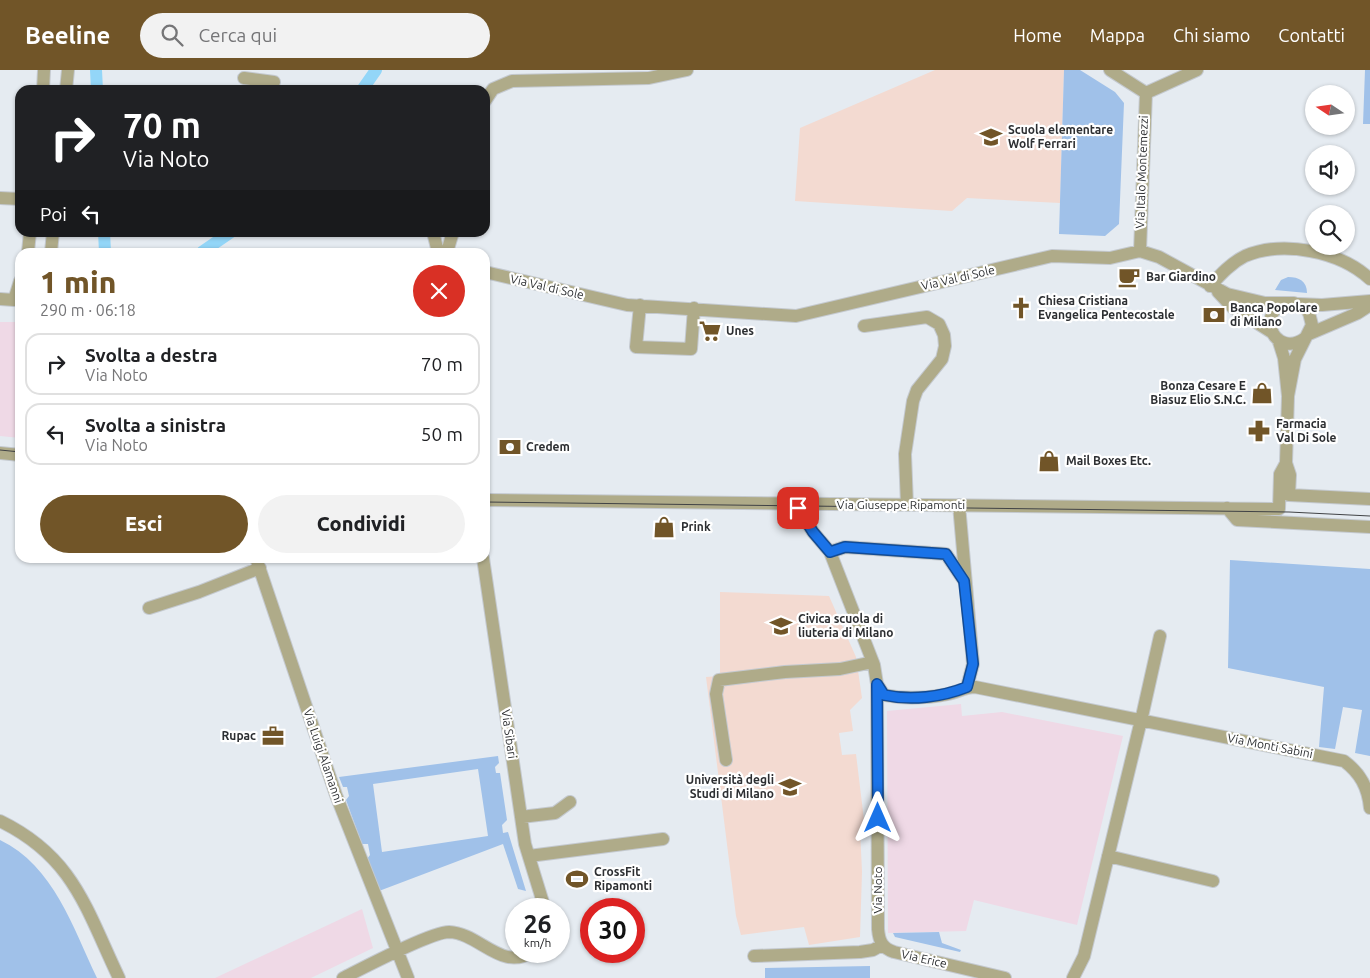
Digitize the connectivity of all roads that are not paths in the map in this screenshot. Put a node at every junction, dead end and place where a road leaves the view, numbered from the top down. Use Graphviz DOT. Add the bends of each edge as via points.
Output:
graph roads {
  1 [pos="44,70"];
  2 [pos="68,70"];
  3 [pos="687,70"];
  4 [pos="1110,70"];
  5 [pos="1197,70"];
  6 [pos="244,78"];
  7 [pos="274,81"];
  8 [pos="43,85"];
  9 [pos="66,85"];
  10 [pos="1146,93"];
  11 [pos="490,94"];
  12 [pos="0,198"];
  13 [pos="15,199"];
  14 [pos="1140,251"];
  15 [pos="490,273"];
  16 [pos="1370,279"];
  17 [pos="1212,287"];
  18 [pos="15,297"];
  19 [pos="0,299"];
  20 [pos="1370,301"];
  21 [pos="1292,303"];
  22 [pos="640,305"];
  23 [pos="1370,305"];
  24 [pos="694,308"];
  25 [pos="864,326"];
  26 [pos="1275,336"];
  27 [pos="1307,336"];
  28 [pos="1288,396"];
  29 [pos="0,453"];
  30 [pos="15,454"];
  31 [pos="1286,463"];
  32 [pos="1290,495"];
  33 [pos="1370,499"];
  34 [pos="490,500"];
  35 [pos="792,504"];
  36 [pos="907,505"];
  37 [pos="959,505"];
  38 [pos="1227,508"];
  39 [pos="1279,509"];
  40 [pos="1270,522"];
  41 [pos="1289,523"];
  42 [pos="1370,527"];
  43 [pos="830,552"];
  44 [pos="258,563"];
  45 [pos="484,563"];
  46 [pos="964,581"];
  47 [pos="149,608"];
  48 [pos="1160,636"];
  49 [pos="874,662"];
  50 [pos="877,684"];
  51 [pos="967,687"];
  52 [pos="1141,721"];
  53 [pos="726,760"];
  54 [pos="570,802"];
  55 [pos="1370,808"];
  56 [pos="521,817"];
  57 [pos="0,820"];
  58 [pos="663,839"];
  59 [pos="529,856"];
  60 [pos="1108,856"];
  61 [pos="1213,881"];
  62 [pos="542,898"];
  63 [pos="882,945"];
  64 [pos="396,953"];
  65 [pos="505,956"];
  66 [pos="754,956"];
  67 [pos="119,978"];
  68 [pos="343,978"];
  69 [pos="408,978"];
  70 [pos="1005,978"];
  71 [pos="1073,978"];
  1 -- 8 [label="street"];
  2 -- 9 [label="street"];
  3 -- 11 [label="street" via="649,78 512,81"];
  4 -- 10 [label="street"];
  5 -- 10 [label="street"];
  6 -- 7 [label="street"];
  10 -- 14 [label="street, Via Italo Montemezzi"];
  12 -- 13 [label="street"];
  14 -- 17 [label="street" via="1159,257"];
  14 -- 24 [label="street, Via Val di Sole" via="1110,258 1052,256 796,316"];
  15 -- 22 [label="street, Via Val di Sole" via="627,305"];
  16 -- 17 [label="street" via="1354,267 1329,256 1307,251 1274,250 1253,253 1238,260"];
  17 -- 21 [label="street" via="1251,300"];
  17 -- 26 [label="street" via="1232,306"];
  18 -- 19 [label="street" via="14,300"];
  20 -- 21 [label="street" via="1322,305"];
  21 -- 26 [label="street" via="1276,308 1271,317"];
  21 -- 27 [label="street" via="1305,308 1311,317 1312,325"];
  22 -- 24 [label="street, Via Val di Sole"];
  22 -- 24 [label="street" via="636,347 691,349"];
  23 -- 27 [label="street"];
  25 -- 36 [label="street" via="927,317 940,324 944,336 942,359 913,401 906,448"];
  26 -- 27 [label="street" via="1291,344"];
  26 -- 28 [label="street" via="1284,358"];
  27 -- 28 [label="street" via="1296,359"];
  28 -- 31 [label="street"];
  29 -- 30 [label="street"];
  31 -- 32 [label="street"];
  31 -- 39 [label="street" via="1280,474"];
  32 -- 33 [label="street"];
  32 -- 39 [label="street"];
  34 -- 35 [label="street, Via Giuseppe Ripamonti"];
  35 -- 36 [label="street, Via Giuseppe Ripamonti"];
  35 -- 43 [label="street, Via Noto"];
  36 -- 37 [label="street, Via Giuseppe Ripamonti"];
  37 -- 38 [label="street, Via Giuseppe Ripamonti"];
  37 -- 46 [label="street"];
  38 -- 39 [label="street, Via Giuseppe Ripamonti"];
  38 -- 40 [label="street" via="1237,520"];
  39 -- 40 [label="street"];
  39 -- 41 [label="street"];
  40 -- 41 [label="street"];
  41 -- 42 [label="street"];
  43 -- 46 [label="street" via="845,547 946,554"];
  43 -- 49 [label="street, Via Noto"];
  44 -- 47 [label="street" via="199,592"];
  44 -- 64 [label="street, Via Luigi Alamanni" via="336,795"];
  45 -- 56 [label="street, Via Sibari"];
  46 -- 51 [label="street" via="973,664"];
  48 -- 52 [label="street"];
  49 -- 50 [label="street, Via Noto"];
  49 -- 53 [label="street" via="840,669 719,680 716,694"];
  50 -- 51 [label="street" via="884,695 898,698 949,694"];
  50 -- 63 [label="street, Via Noto" via="878,928"];
  51 -- 52 [label="street, Via Monti Sabini"];
  52 -- 55 [label="street, Via Monti Sabini" via="1344,761 1364,781"];
  52 -- 60 [label="street"];
  54 -- 56 [label="street" via="555,813"];
  56 -- 59 [label="street, Via Sibari"];
  57 -- 67 [label="street" via="36,842 68,874"];
  58 -- 59 [label="street"];
  59 -- 62 [label="street, Via Sibari"];
  60 -- 61 [label="street"];
  60 -- 71 [label="street" via="1082,962"];
  63 -- 66 [label="street" via="860,952"];
  63 -- 70 [label="street, Via Erice" via="894,952"];
  64 -- 65 [label="street" via="439,933 449,932 464,935"];
  64 -- 68 [label="street"];
  64 -- 69 [label="street, Via Luigi Alamanni"];
}
